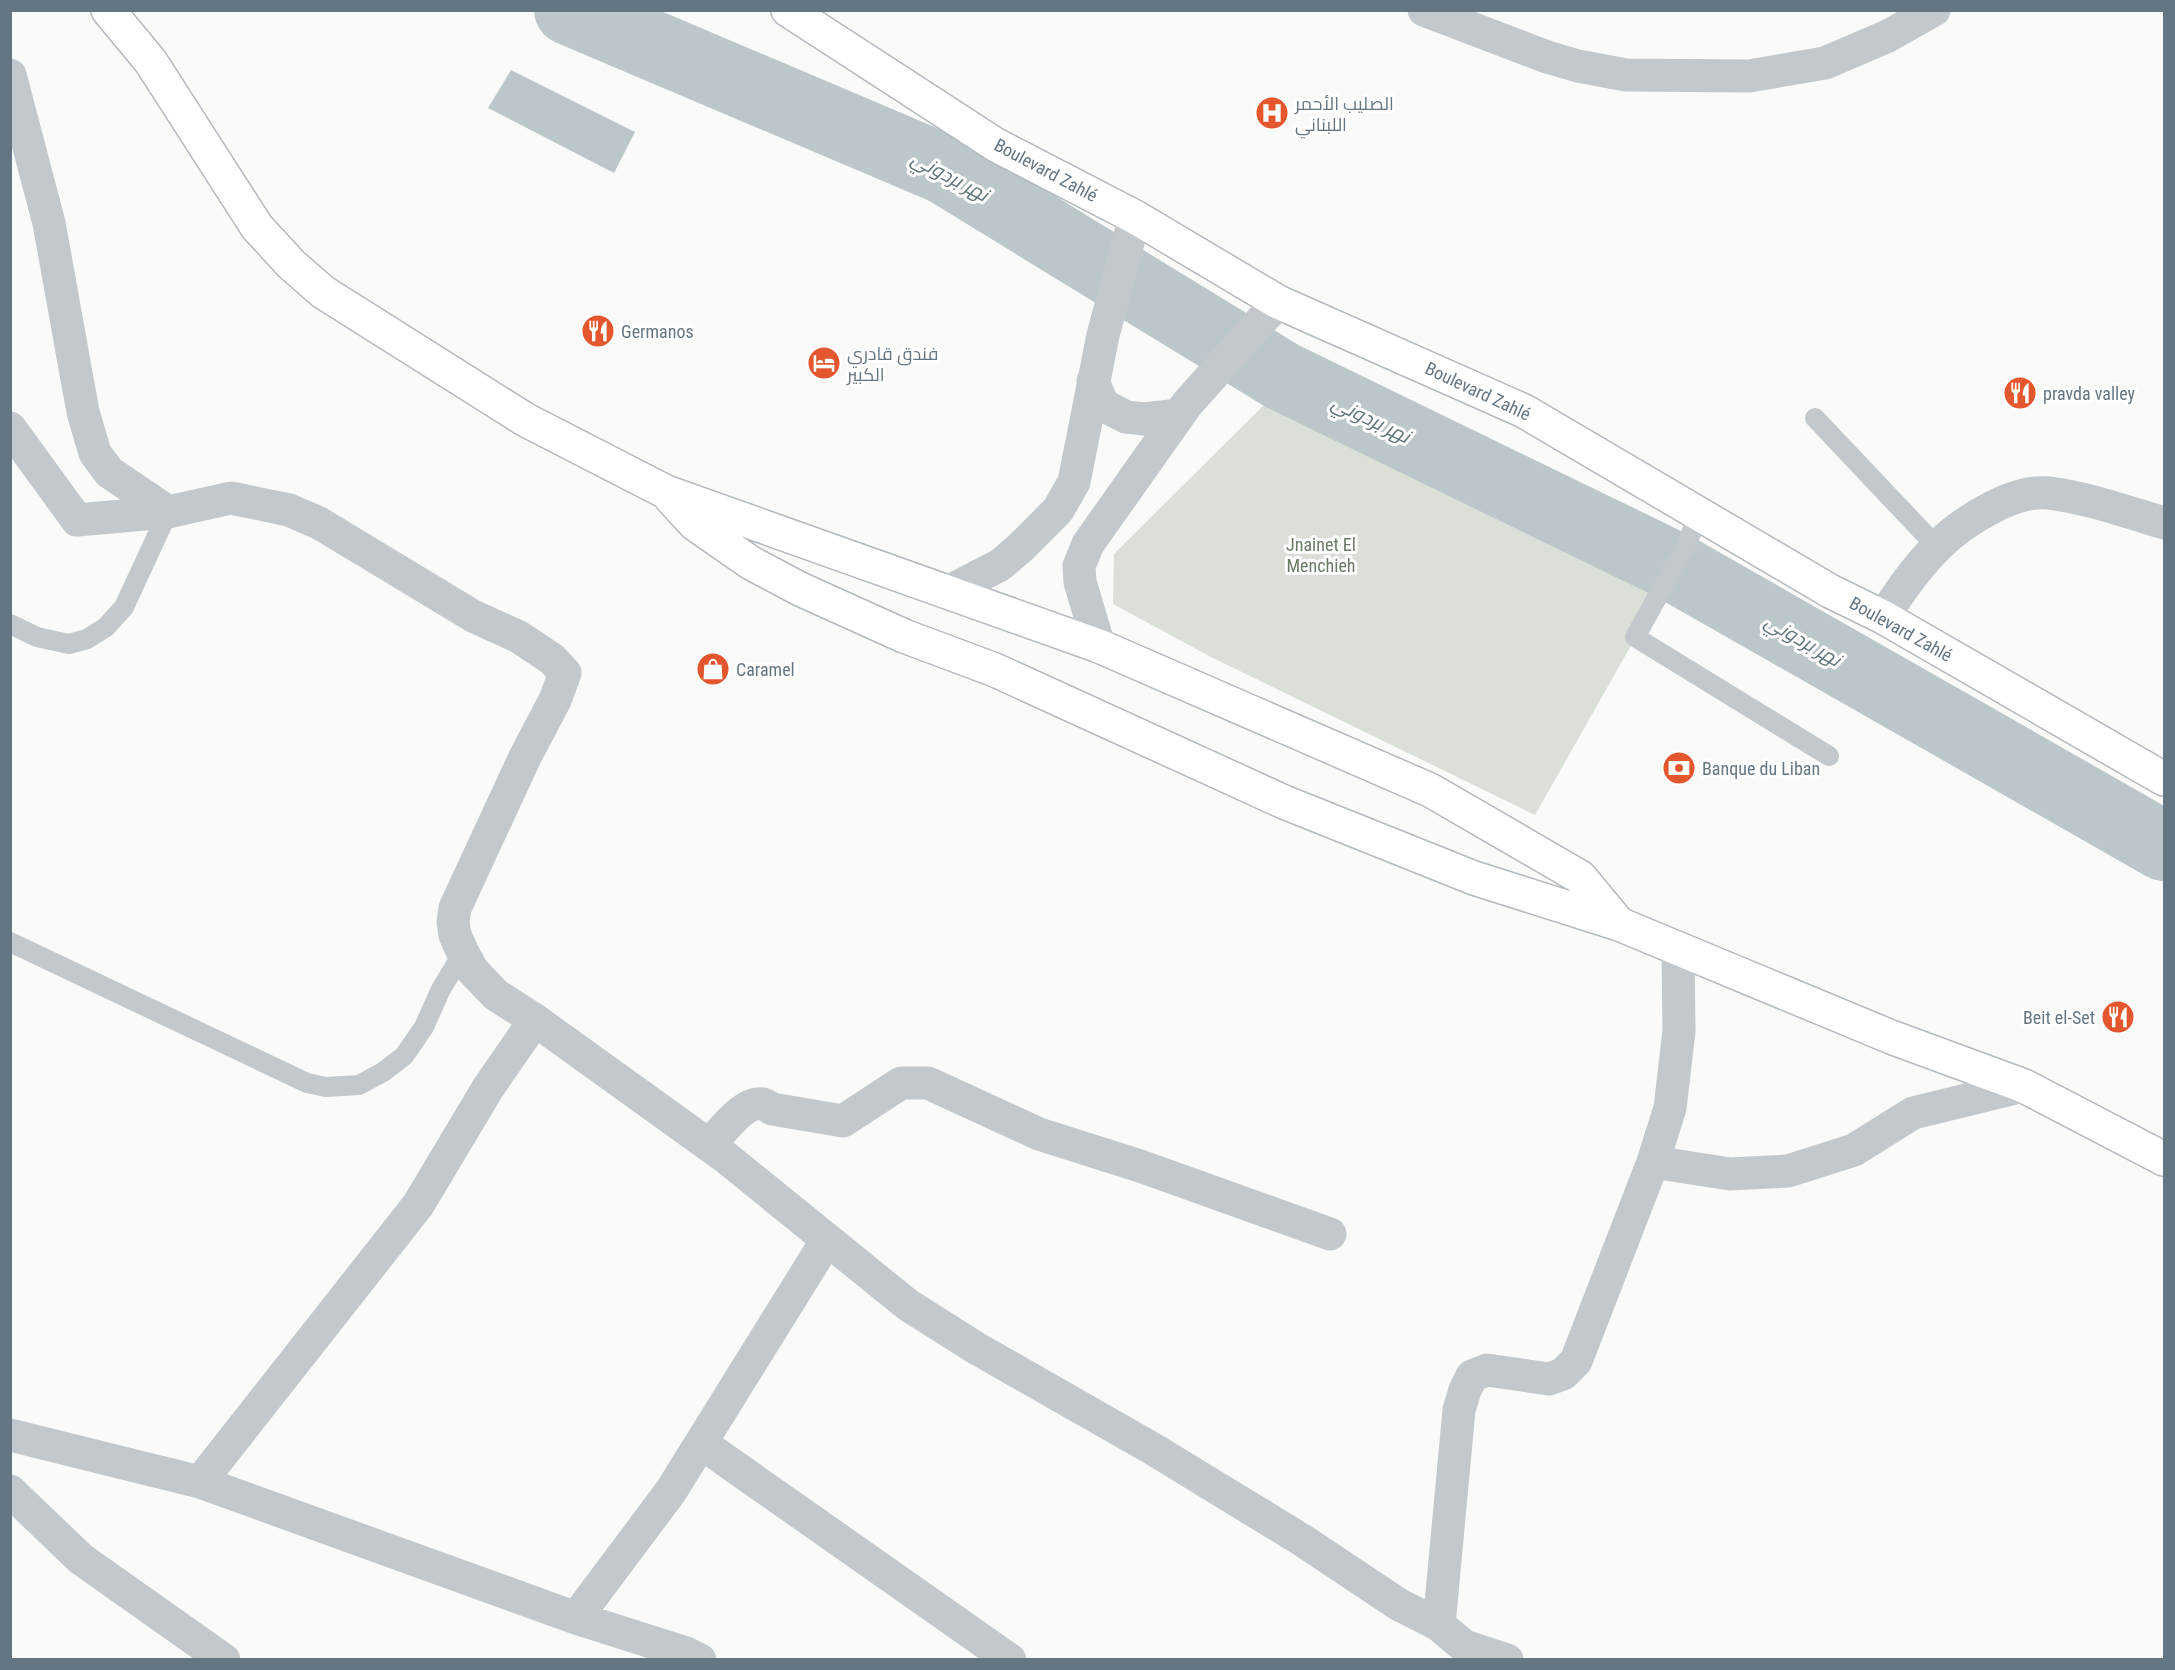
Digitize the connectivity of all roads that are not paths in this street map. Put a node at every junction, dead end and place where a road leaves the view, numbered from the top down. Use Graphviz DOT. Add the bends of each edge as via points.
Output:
graph roads {
  1 [pos="108,10"];
  2 [pos="788,10"];
  3 [pos="1424,10"];
  4 [pos="1934,10"];
  5 [pos="1886,23"];
  6 [pos="10,75"];
  7 [pos="1135,217"];
  8 [pos="1269,312"];
  9 [pos="1094,376"];
  10 [pos="1183,409"];
  11 [pos="1815,418"];
  12 [pos="10,428"];
  13 [pos="666,492"];
  14 [pos="168,512"];
  15 [pos="1699,514"];
  16 [pos="2164,523"];
  17 [pos="1937,547"];
  18 [pos="948,592"];
  19 [pos="1883,617"];
  20 [pos="10,624"];
  21 [pos="1099,646"];
  22 [pos="1830,756"];
  23 [pos="2164,779"];
  24 [pos="1619,924"];
  25 [pos="10,942"];
  26 [pos="1678,949"];
  27 [pos="463,953"];
  28 [pos="535,1020"];
  29 [pos="2024,1086"];
  30 [pos="709,1145"];
  31 [pos="2164,1159"];
  32 [pos="1653,1162"];
  33 [pos="1329,1234"];
  34 [pos="827,1240"];
  35 [pos="10,1435"];
  36 [pos="701,1443"];
  37 [pos="200,1482"];
  38 [pos="10,1491"];
  39 [pos="576,1618"];
  40 [pos="1438,1625"];
  41 [pos="1463,1653"];
  42 [pos="224,1659"];
  43 [pos="700,1659"];
  44 [pos="1010,1659"];
  45 [pos="1507,1659"];
  1 -- 13 [label="main road" via="151,62 256,227 323,292 526,420"];
  2 -- 7 [label="main road, Boulevard Zahlé" via="996,145"];
  3 -- 5 [label="street" via="1546,57 1626,75 1749,76 1825,63"];
  4 -- 5 [label="street"];
  6 -- 14 [label="street" via="49,223 83,412 95,453 109,472"];
  7 -- 8 [label="main road, Boulevard Zahlé"];
  7 -- 9 [label="street"];
  8 -- 10 [label="street"];
  8 -- 15 [label="main road, Boulevard Zahlé" via="1524,411"];
  9 -- 10 [label="street" via="1103,405 1126,417 1145,419"];
  9 -- 18 [label="street" via="1074,482 1058,510 1000,565"];
  10 -- 21 [label="street" via="1088,544 1079,566"];
  11 -- 17 [label="lane"];
  12 -- 14 [label="street" via="77,520"];
  13 -- 18 [label="main road"];
  13 -- 24 [label="main road" via="695,524 723,544 811,594 904,636 995,670 1284,802 1474,878"];
  14 -- 20 [label="lane" via="124,607 106,627 69,644 37,637"];
  14 -- 27 [label="street" via="231,498 289,510 319,523 473,616 519,637 552,659 565,673 455,908 455,935"];
  15 -- 19 [label="main road, Boulevard Zahlé" via="1830,591"];
  15 -- 22 [label="lane" via="1686,546 1635,637"];
  16 -- 17 [label="street" via="2090,501 2047,493 2027,495 1998,503"];
  17 -- 19 [label="street"];
  18 -- 21 [label="main road"];
  19 -- 23 [label="main road, Boulevard Zahlé"];
  21 -- 24 [label="main road" via="1430,790 1580,877"];
  24 -- 26 [label="main road"];
  25 -- 27 [label="lane" via="307,1083 326,1087 359,1085 404,1056"];
  26 -- 29 [label="main road" via="1891,1037"];
  26 -- 32 [label="street" via="1676,1068 1670,1108"];
  27 -- 28 [label="street" via="473,971 496,995"];
  28 -- 30 [label="street"];
  28 -- 37 [label="street" via="488,1088 418,1205"];
  29 -- 31 [label="main road"];
  29 -- 32 [label="street" via="1913,1113 1854,1150 1788,1171 1730,1174"];
  30 -- 33 [label="street" via="740,1112 752,1105 764,1104 772,1109 843,1121 901,1083 928,1083 1039,1134"];
  30 -- 34 [label="street"];
  32 -- 40 [label="street" via="1576,1361 1563,1374 1549,1379 1487,1370 1472,1376 1464,1390"];
  34 -- 36 [label="street"];
  34 -- 40 [label="street" via="908,1305 976,1348 1153,1449 1398,1604"];
  35 -- 37 [label="street"];
  36 -- 39 [label="street" via="671,1491"];
  36 -- 44 [label="street"];
  37 -- 39 [label="street"];
  38 -- 42 [label="street" via="81,1559"];
  39 -- 43 [label="street"];
  40 -- 41 [label="street"];
  41 -- 45 [label="street"];
}
